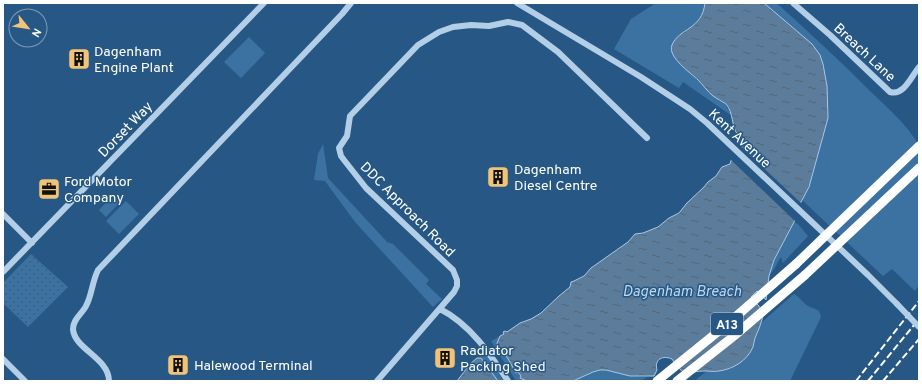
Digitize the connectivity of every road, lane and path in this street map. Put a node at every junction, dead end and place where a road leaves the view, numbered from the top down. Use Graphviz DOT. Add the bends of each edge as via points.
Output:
graph roads {
  1 [pos="264,3"];
  2 [pos="352,3"];
  3 [pos="517,3"];
  4 [pos="792,3"];
  5 [pos="919,67"];
  6 [pos="647,138"];
  7 [pos="919,146"];
  8 [pos="919,168"];
  9 [pos="3,214"];
  10 [pos="32,243"];
  11 [pos="3,272"];
  12 [pos="440,309"];
  13 [pos="919,327"];
  14 [pos="3,359"];
  15 [pos="26,380"];
  16 [pos="109,381"];
  17 [pos="378,381"];
  18 [pos="508,381"];
  19 [pos="657,381"];
  20 [pos="677,381"];
  1 -- 10 [label="street, Dorset Way"];
  2 -- 16 [label="street" via="98,270 87,304 76,317 73,332 105,367"];
  3 -- 13 [label="street, Kent Avenue, bridge" via="690,109 806,216"];
  4 -- 5 [label="street, Breach Lane" via="890,92 902,91"];
  6 -- 12 [label="street, DDC Approach Road" via="558,52 522,25 504,22 489,26 453,27 418,45 350,116 347,136 339,148 341,156 366,188 456,275 455,290"];
  7 -- 19 [label="highway, A13, bridge" via="796,264"];
  8 -- 20 [label="highway, A13, bridge" via="805,275"];
  9 -- 10 [label="street"];
  10 -- 11 [label="street, Dorset Way"];
  12 -- 17 [label="street, DDC Approach Road"];
  12 -- 18 [label="street" via="451,315 480,342"];
  14 -- 15 [label="street"];
}
